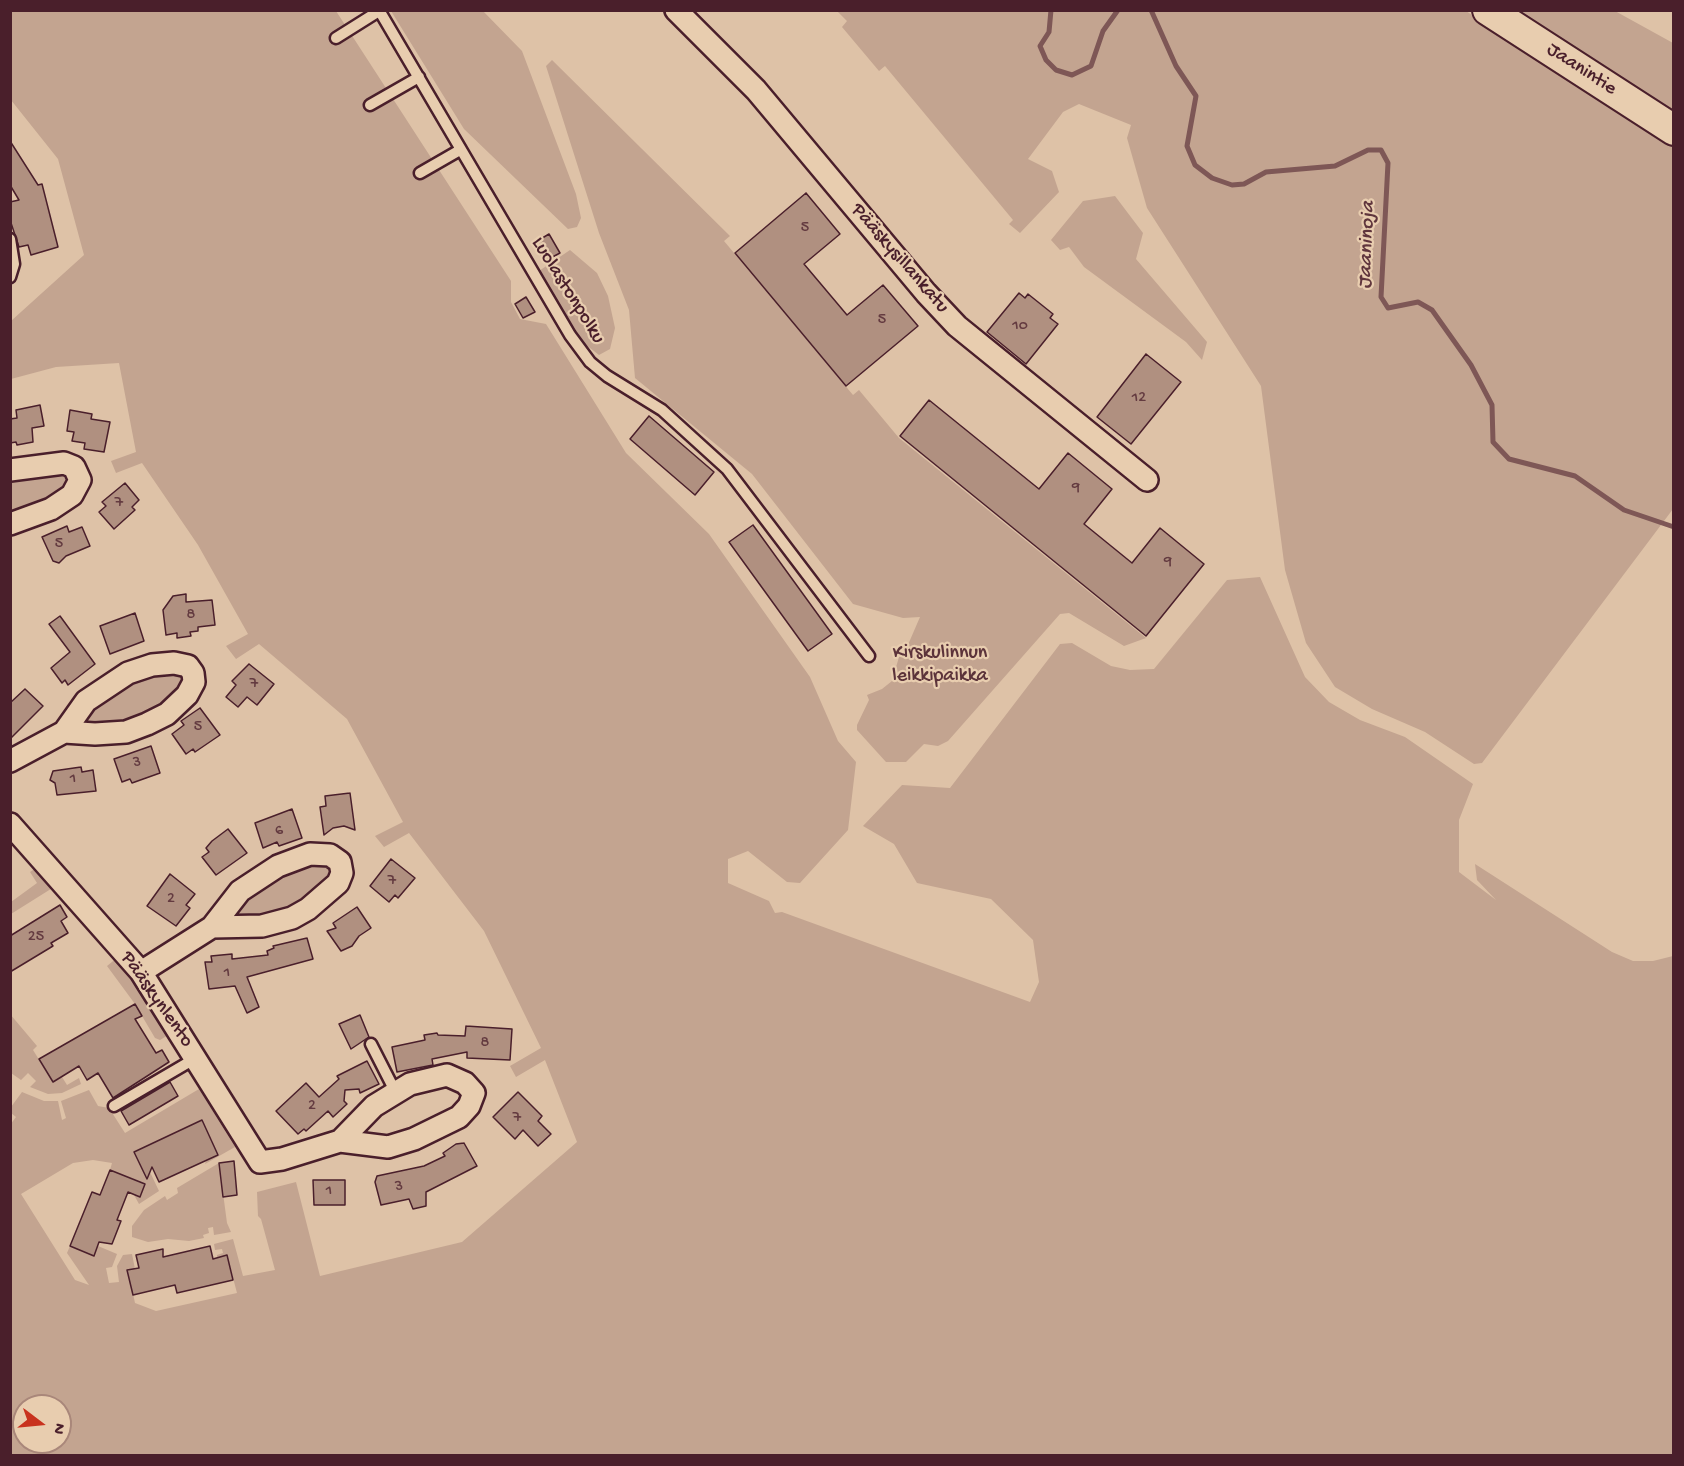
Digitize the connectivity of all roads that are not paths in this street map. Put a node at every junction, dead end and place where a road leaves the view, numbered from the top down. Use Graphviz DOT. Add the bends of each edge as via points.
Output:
graph roads {
  1 [pos="676,10"];
  2 [pos="1488,10"];
  3 [pos="379,11"];
  4 [pos="336,38"];
  5 [pos="419,77"];
  6 [pos="370,105"];
  7 [pos="1674,130"];
  8 [pos="460,150"];
  9 [pos="420,173"];
  10 [pos="10,239"];
  11 [pos="10,277"];
  12 [pos="10,470"];
  13 [pos="1147,480"];
  14 [pos="10,524"];
  15 [pos="869,656"];
  16 [pos="64,732"];
  17 [pos="10,761"];
  18 [pos="10,824"];
  19 [pos="212,927"];
  20 [pos="141,972"];
  21 [pos="371,1044"];
  22 [pos="196,1058"];
  23 [pos="395,1091"];
  24 [pos="114,1106"];
  25 [pos="340,1141"];
  1 -- 13 [label="street, Pääskysillankatu" via="756,90 957,326"];
  2 -- 7 [label="main road, Jaanintie"];
  3 -- 4 [label="lane"];
  3 -- 5 [label="lane, Luolastonpolku"];
  5 -- 6 [label="lane"];
  5 -- 8 [label="lane, Luolastonpolku"];
  8 -- 9 [label="lane"];
  8 -- 15 [label="lane, Luolastonpolku" via="590,362 662,410 727,469"];
  10 -- 11 [label="lane" via="14,264"];
  12 -- 14 [label="street" via="64,464 74,467 80,480 72,495 57,506"];
  16 -- 16 [label="street" via="126,732 147,724 167,714 187,695 194,682 193,673 188,666 174,663 128,673 86,701"];
  16 -- 17 [label="street"];
  18 -- 20 [label="street, Pääskynlento"];
  19 -- 19 [label="street" via="262,926 292,918 338,883 342,873 340,862 330,855 310,854 278,866 245,887"];
  19 -- 20 [label="street"];
  20 -- 22 [label="street, Pääskynlento"];
  21 -- 23 [label="lane"];
  22 -- 24 [label="lane"];
  22 -- 25 [label="street, Pääskynlento" via="260,1162"];
  23 -- 25 [label="street" via="374,1106"];
  23 -- 25 [label="street" via="447,1075 465,1083 474,1093 459,1117 414,1139 388,1147"];
}
